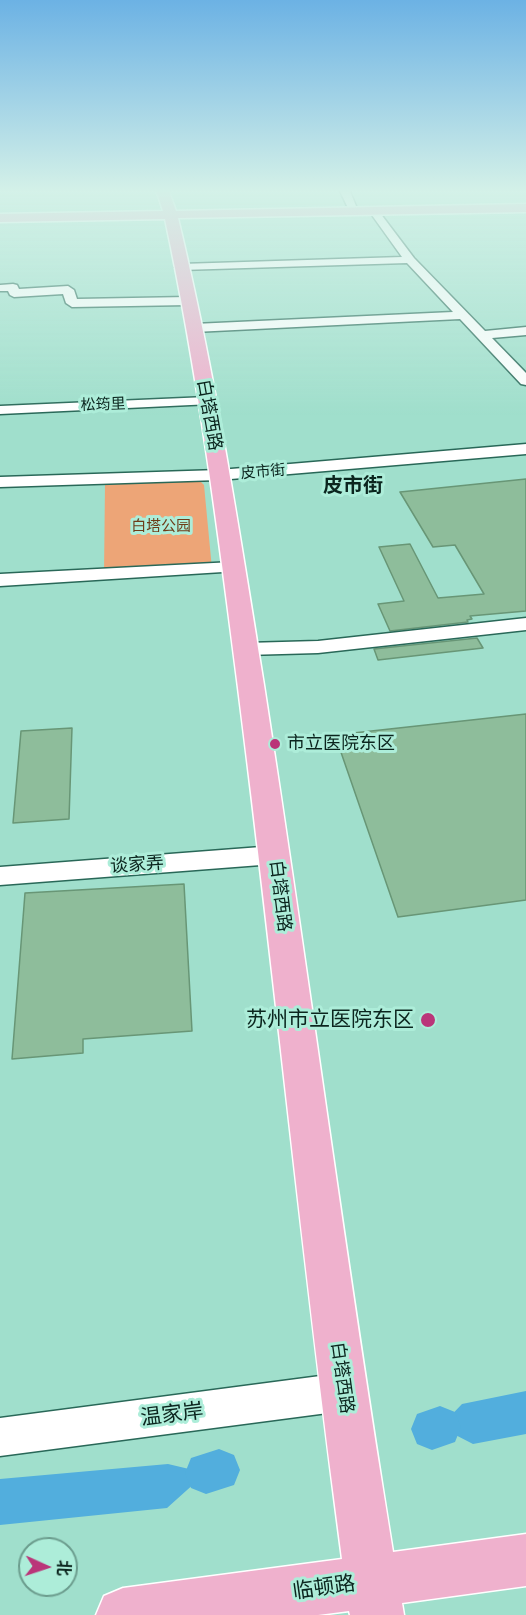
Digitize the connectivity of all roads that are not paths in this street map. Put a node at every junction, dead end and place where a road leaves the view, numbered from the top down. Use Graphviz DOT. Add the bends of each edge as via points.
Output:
graph roads {
  1 [pos="267,264"];
  2 [pos="414,264"];
  3 [pos="181,267"];
  4 [pos="0,288"];
  5 [pos="191,314"];
  6 [pos="462,315"];
  7 [pos="526,331"];
  8 [pos="482,335"];
  9 [pos="526,381"];
  10 [pos="207,401"];
  11 [pos="0,410"];
  12 [pos="526,449"];
  13 [pos="219,475"];
  14 [pos="0,483"];
  15 [pos="233,567"];
  16 [pos="0,580"];
  17 [pos="526,624"];
  18 [pos="246,649"];
  19 [pos="274,855"];
  20 [pos="0,876"];
  21 [pos="343,1392"];
  22 [pos="0,1437"];
  23 [pos="526,1560"];
  24 [pos="374,1598"];
  25 [pos="123,1615"];
  1 -- 3 [label="street"];
  2 -- 6 [label="street"];
  3 -- 5 [label="main road, 白塔西路"];
  4 -- 5 [label="street" via="13,287 14,293 68,290 72,303"];
  5 -- 6 [label="street"];
  5 -- 10 [label="main road, 白塔西路"];
  6 -- 8 [label="street"];
  7 -- 8 [label="street"];
  8 -- 9 [label="street"];
  10 -- 11 [label="street, 松筠里"];
  10 -- 13 [label="main road, 白塔西路"];
  12 -- 13 [label="street, 皮市街"];
  13 -- 14 [label="street, 皮市街"];
  13 -- 15 [label="main road, 白塔西路"];
  15 -- 16 [label="street"];
  15 -- 18 [label="main road, 白塔西路"];
  17 -- 18 [label="street" via="318,647"];
  18 -- 19 [label="main road, 白塔西路"];
  19 -- 20 [label="street, 谈家弄"];
  19 -- 21 [label="main road, 白塔西路"];
  21 -- 22 [label="street, 温家岸"];
  21 -- 24 [label="main road, 白塔西路"];
  23 -- 24 [label="main road, 临顿路"];
  24 -- 25 [label="main road, 临顿路"];
}
